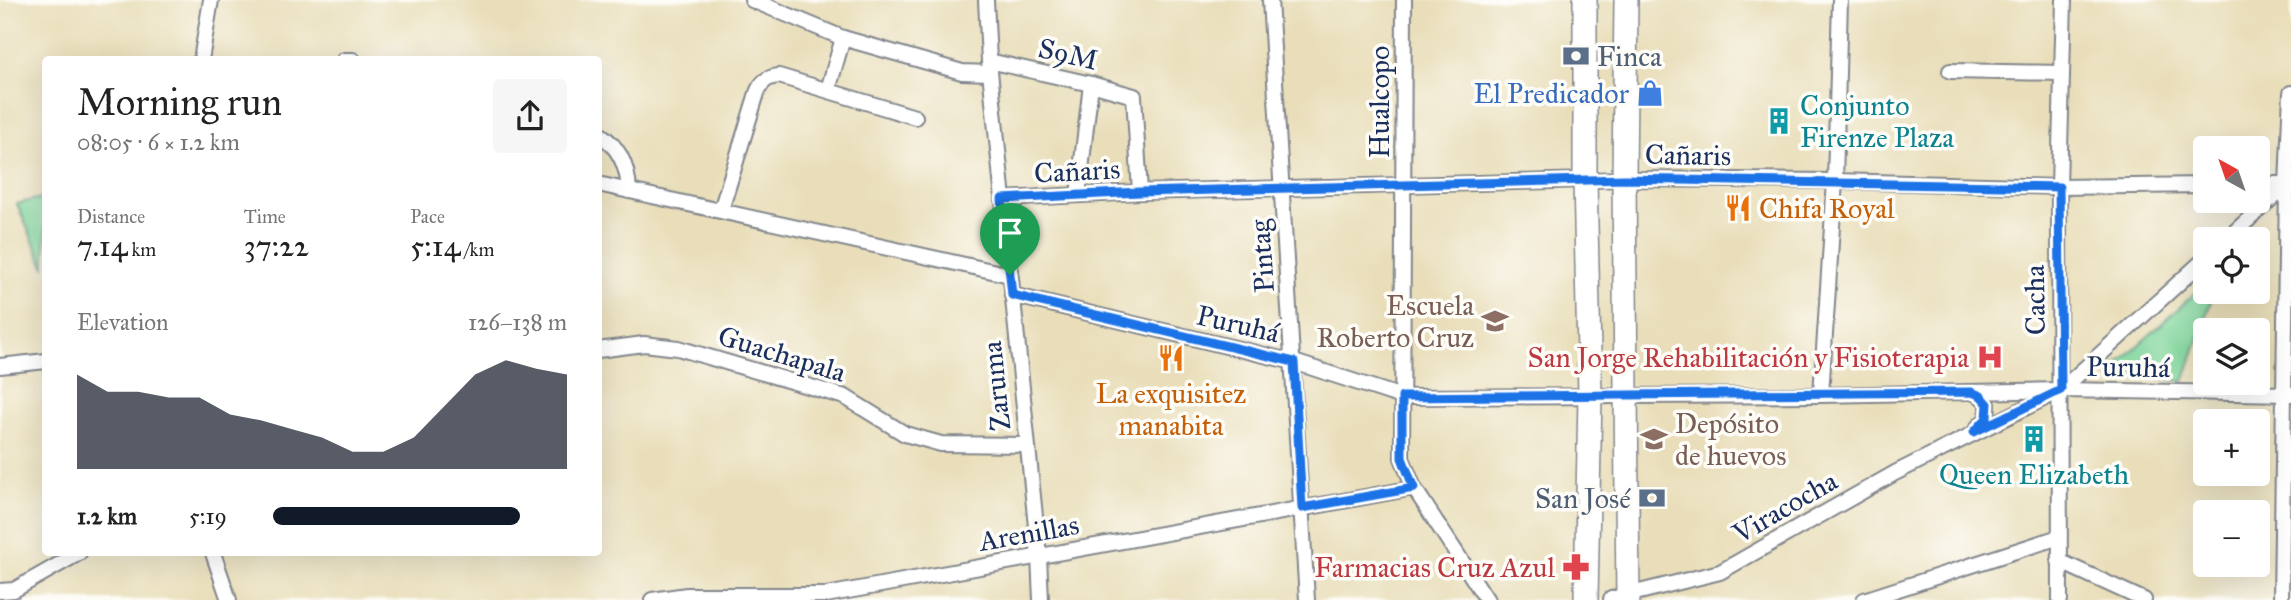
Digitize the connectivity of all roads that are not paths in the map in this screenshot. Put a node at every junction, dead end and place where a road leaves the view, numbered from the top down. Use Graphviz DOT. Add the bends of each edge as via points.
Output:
graph roads {
  1 [pos="211,0"];
  2 [pos="752,0"];
  3 [pos="986,0"];
  4 [pos="1270,0"];
  5 [pos="1404,0"];
  6 [pos="1585,0"];
  7 [pos="1626,0"];
  8 [pos="1840,0"];
  9 [pos="2064,0"];
  10 [pos="844,38"];
  11 [pos="202,56"];
  12 [pos="990,67"];
  13 [pos="1950,71"];
  14 [pos="2062,73"];
  15 [pos="1091,84"];
  16 [pos="828,90"];
  17 [pos="2291,93"];
  18 [pos="915,117"];
  19 [pos="602,137"];
  20 [pos="1624,179"];
  21 [pos="1585,180"];
  22 [pos="1835,181"];
  23 [pos="2270,184"];
  24 [pos="2289,184"];
  25 [pos="602,185"];
  26 [pos="2193,185"];
  27 [pos="1403,186"];
  28 [pos="2059,187"];
  29 [pos="1282,190"];
  30 [pos="629,191"];
  31 [pos="1140,192"];
  32 [pos="1078,195"];
  33 [pos="1002,199"];
  34 [pos="721,210"];
  35 [pos="2241,227"];
  36 [pos="2193,269"];
  37 [pos="1010,275"];
  38 [pos="1012,295"];
  39 [pos="602,349"];
  40 [pos="42,361"];
  41 [pos="1294,362"];
  42 [pos="0,366"];
  43 [pos="2061,390"];
  44 [pos="1972,392"];
  45 [pos="1821,394"];
  46 [pos="2288,394"];
  47 [pos="1590,395"];
  48 [pos="1626,396"];
  49 [pos="1402,397"];
  50 [pos="1974,432"];
  51 [pos="1026,445"];
  52 [pos="1414,488"];
  53 [pos="1302,508"];
  54 [pos="2059,537"];
  55 [pos="74,556"];
  56 [pos="214,556"];
  57 [pos="1039,556"];
  58 [pos="2059,561"];
  59 [pos="0,592"];
  60 [pos="769,598"];
  61 [pos="1622,598"];
  62 [pos="229,600"];
  63 [pos="652,600"];
  64 [pos="1041,600"];
  65 [pos="1307,600"];
  66 [pos="1487,600"];
  67 [pos="1586,600"];
  68 [pos="1864,600"];
  69 [pos="2060,600"];
  70 [pos="2144,600"];
  71 [pos="2281,600"];
  1 -- 11 [label="street"];
  2 -- 10 [label="street, S9M"];
  3 -- 12 [label="street, Zaruma"];
  4 -- 29 [label="street, Pintag"];
  5 -- 27 [label="street, Hualcopo"];
  6 -- 21 [label="main road"];
  7 -- 20 [label="main road"];
  8 -- 22 [label="street"];
  9 -- 14 [label="street, Cacha"];
  10 -- 12 [label="street, S9M" via="962,72"];
  10 -- 16 [label="street"];
  12 -- 15 [label="street, S9M"];
  12 -- 33 [label="street, Zaruma"];
  13 -- 14 [label="street"];
  14 -- 28 [label="street, Cacha"];
  15 -- 31 [label="street, S9M" via="1134,96"];
  15 -- 32 [label="street"];
  16 -- 18 [label="street"];
  16 -- 34 [label="street" via="779,76 760,85"];
  17 -- 24 [label="street"];
  19 -- 30 [label="street" via="623,161"];
  20 -- 21 [label="street, Cañaris"];
  20 -- 22 [label="street, Cañaris"];
  20 -- 48 [label="main road"];
  21 -- 27 [label="street, Cañaris"];
  21 -- 47 [label="main road"];
  22 -- 28 [label="street, Cañaris"];
  22 -- 45 [label="street"];
  23 -- 24 [label="street"];
  24 -- 35 [label="street"];
  24 -- 46 [label="street"];
  25 -- 30 [label="street"];
  26 -- 28 [label="street, Cañaris"];
  27 -- 29 [label="street, Cañaris"];
  27 -- 49 [label="street, Hualcopo"];
  28 -- 43 [label="street, Cacha"];
  29 -- 31 [label="street, Cañaris"];
  29 -- 41 [label="street, Pintag"];
  30 -- 34 [label="street"];
  31 -- 32 [label="street, Cañaris"];
  32 -- 33 [label="street, Cañaris"];
  33 -- 37 [label="street, Zaruma"];
  34 -- 37 [label="street"];
  36 -- 43 [label="street, Viracocha"];
  37 -- 38 [label="street, Zaruma"];
  38 -- 41 [label="street, Puruhá"];
  38 -- 51 [label="street, Zaruma"];
  39 -- 51 [label="street, Guachapala" via="644,344 678,348 845,397 905,434 941,444"];
  40 -- 42 [label="street"];
  41 -- 49 [label="street, Puruhá"];
  41 -- 53 [label="street, Pintag"];
  43 -- 44 [label="street, Puruhá"];
  43 -- 46 [label="street, Puruhá"];
  43 -- 50 [label="street, Viracocha"];
  43 -- 54 [label="street, Cacha"];
  44 -- 45 [label="street, Puruhá"];
  44 -- 50 [label="street" via="1988,404 1987,418"];
  45 -- 48 [label="street, Puruhá"];
  46 -- 71 [label="street"];
  47 -- 48 [label="street, Puruhá"];
  47 -- 49 [label="street, Puruhá"];
  47 -- 67 [label="main road"];
  48 -- 61 [label="main road"];
  49 -- 52 [label="street, Hualcopo" via="1402,458"];
  50 -- 61 [label="street, Viracocha" via="1720,572"];
  51 -- 57 [label="street, Zaruma"];
  52 -- 53 [label="street, Arenillas"];
  52 -- 66 [label="street, Hualcopo"];
  53 -- 57 [label="street, Arenillas"];
  53 -- 65 [label="street, Pintag"];
  54 -- 58 [label="street, Cacha"];
  54 -- 68 [label="street"];
  55 -- 59 [label="street" via="14,590"];
  56 -- 62 [label="street"];
  57 -- 60 [label="street, Arenillas" via="826,595"];
  57 -- 64 [label="street, Zaruma"];
  58 -- 69 [label="street, Cacha"];
  58 -- 70 [label="street"];
  60 -- 63 [label="street, Arenillas" via="688,594"];
}
